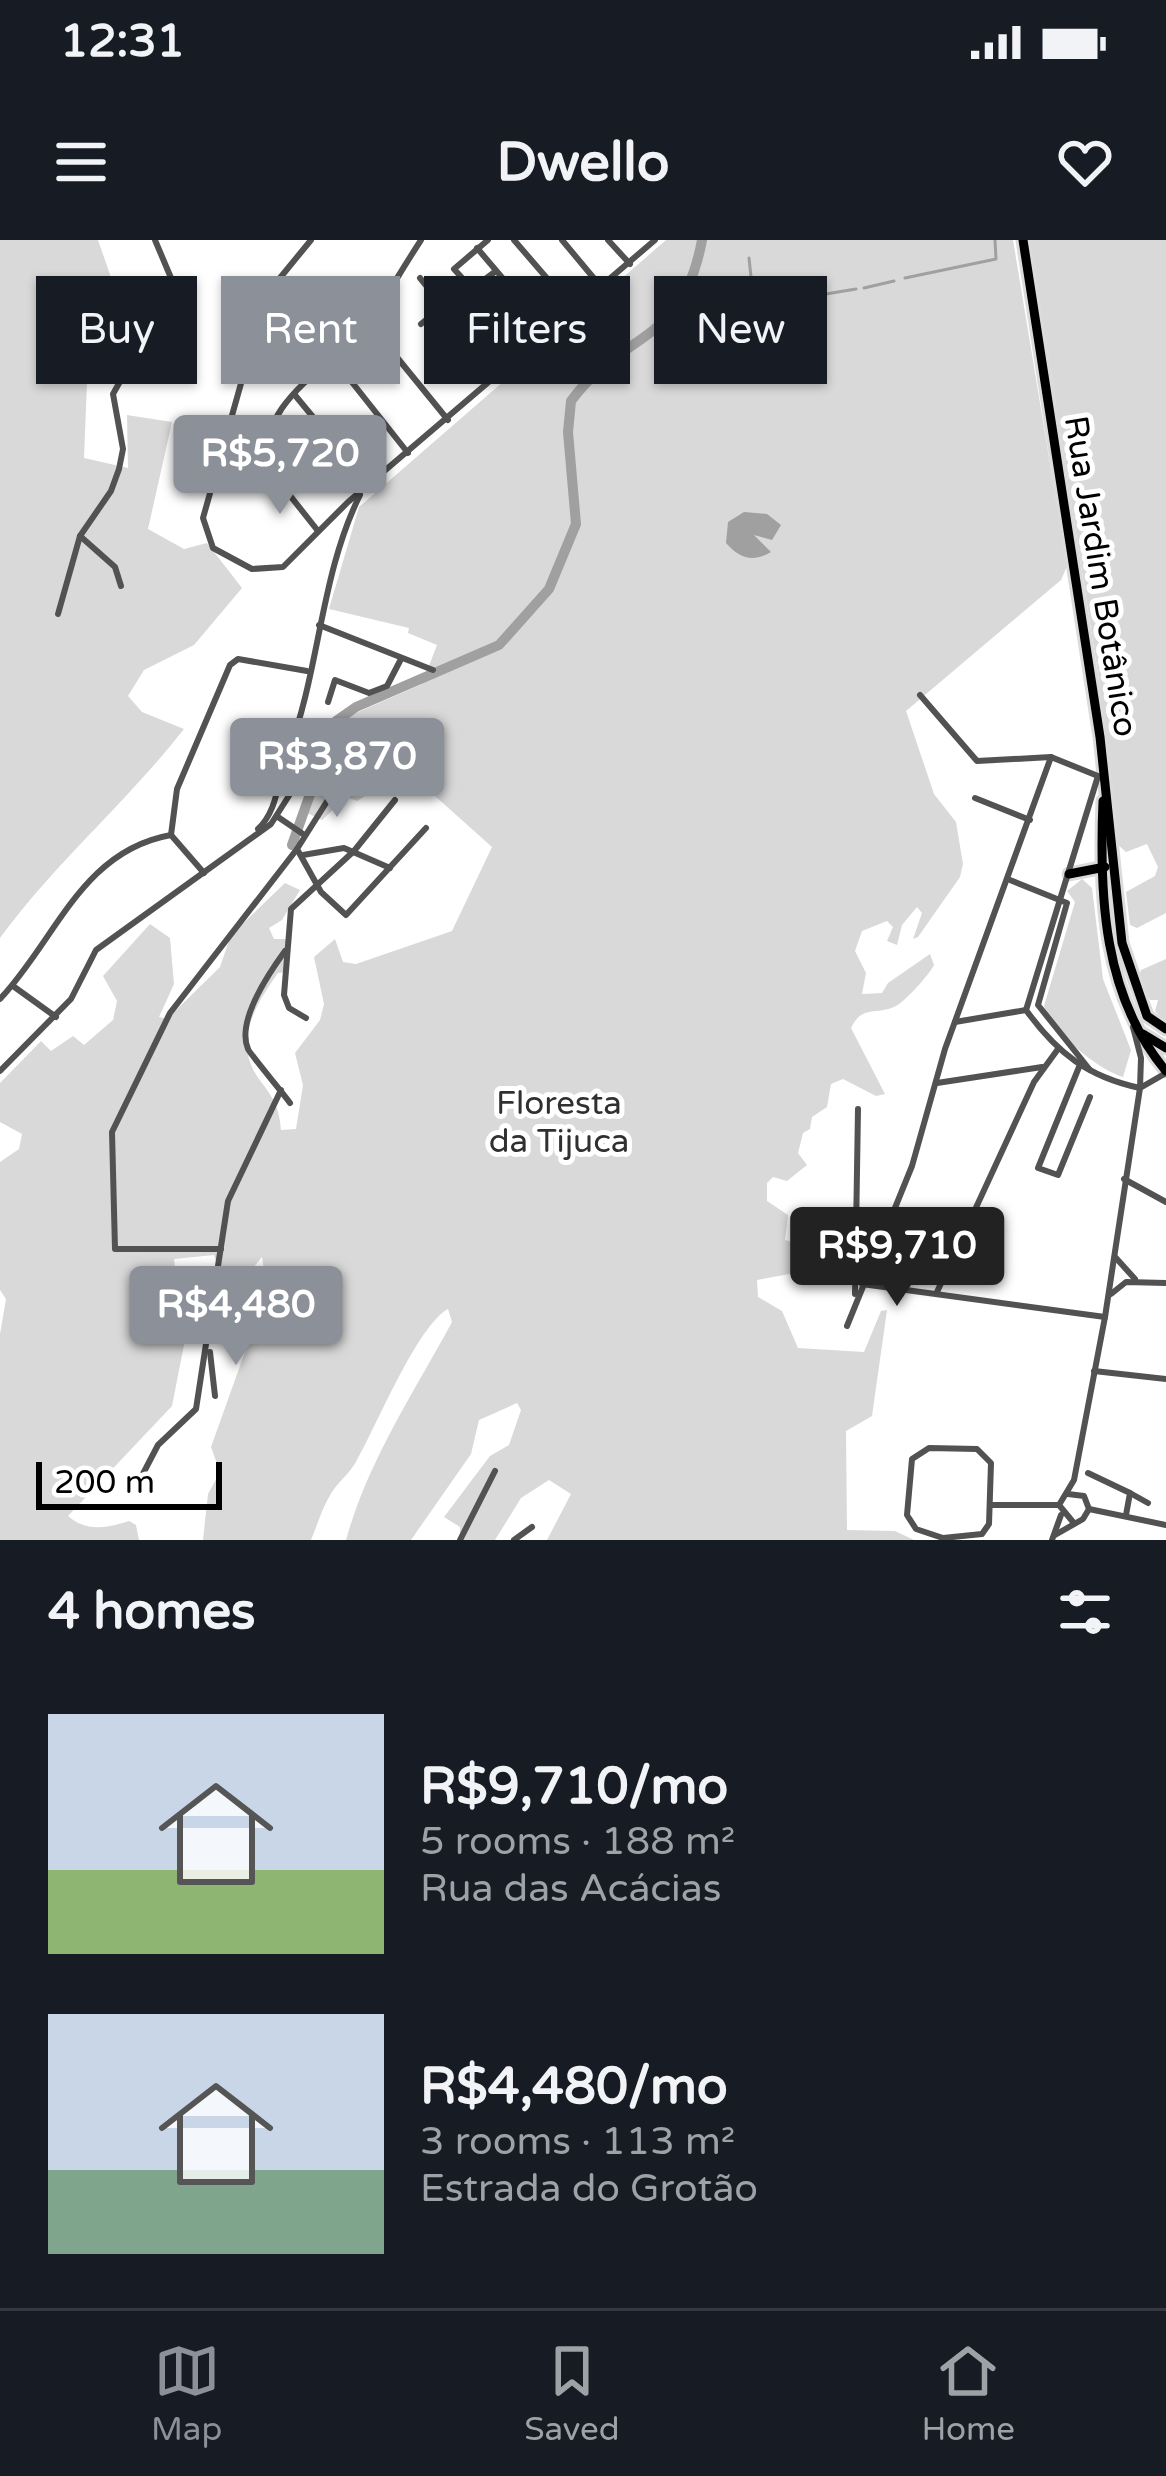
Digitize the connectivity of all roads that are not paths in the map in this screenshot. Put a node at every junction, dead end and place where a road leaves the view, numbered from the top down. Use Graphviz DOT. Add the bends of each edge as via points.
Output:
graph roads {
  1 [pos="155,240"];
  2 [pos="311,240"];
  3 [pos="422,240"];
  4 [pos="488,240"];
  5 [pos="514,240"];
  6 [pos="562,240"];
  7 [pos="608,240"];
  8 [pos="656,240"];
  9 [pos="1022,240"];
  10 [pos="477,248"];
  11 [pos="631,265"];
  12 [pos="496,271"];
  13 [pos="399,276"];
  14 [pos="500,276"];
  15 [pos="545,276"];
  16 [pos="592,276"];
  17 [pos="618,276"];
  18 [pos="420,278"];
  19 [pos="424,283"];
  20 [pos="400,361"];
  21 [pos="304,384"];
  22 [pos="353,384"];
  23 [pos="491,384"];
  24 [pos="294,394"];
  25 [pos="448,420"];
  26 [pos="408,454"];
  27 [pos="370,486"];
  28 [pos="361,491"];
  29 [pos="322,529"];
  30 [pos="80,536"];
  31 [pos="342,536"];
  32 [pos="121,586"];
  33 [pos="58,614"];
  34 [pos="320,625"];
  35 [pos="401,658"];
  36 [pos="433,670"];
  37 [pos="307,671"];
  38 [pos="920,695"];
  39 [pos="328,702"];
  40 [pos="294,740"];
  41 [pos="1051,757"];
  42 [pos="398,758"];
  43 [pos="1101,777"];
  44 [pos="278,789"];
  45 [pos="292,790"];
  46 [pos="975,798"];
  47 [pos="394,800"];
  48 [pos="274,805"];
  49 [pos="279,815"];
  50 [pos="1030,820"];
  51 [pos="426,828"];
  52 [pos="303,834"];
  53 [pos="171,835"];
  54 [pos="234,851"];
  55 [pos="354,851"];
  56 [pos="300,852"];
  57 [pos="1116,863"];
  58 [pos="390,868"];
  59 [pos="1102,869"];
  60 [pos="204,873"];
  61 [pos="1069,874"];
  62 [pos="1010,880"];
  63 [pos="318,884"];
  64 [pos="1062,898"];
  65 [pos="291,943"];
  66 [pos="13,986"];
  67 [pos="0,1000"];
  68 [pos="1026,1010"];
  69 [pos="1128,1012"];
  70 [pos="56,1017"];
  71 [pos="306,1018"];
  72 [pos="955,1022"];
  73 [pos="1166,1029"];
  74 [pos="1143,1034"];
  75 [pos="1166,1048"];
  76 [pos="1059,1049"];
  77 [pos="1042,1067"];
  78 [pos="1078,1067"];
  79 [pos="1020,1070"];
  80 [pos="0,1071"];
  81 [pos="1166,1072"];
  82 [pos="1092,1073"];
  83 [pos="1034,1082"];
  84 [pos="937,1083"];
  85 [pos="1140,1088"];
  86 [pos="281,1090"];
  87 [pos="1090,1097"];
  88 [pos="290,1103"];
  89 [pos="858,1109"];
  90 [pos="1124,1180"];
  91 [pos="1166,1202"];
  92 [pos="857,1235"];
  93 [pos="221,1249"];
  94 [pos="1115,1249"];
  95 [pos="874,1252"];
  96 [pos="1138,1280"];
  97 [pos="1166,1283"];
  98 [pos="862,1284"];
  99 [pos="937,1292"];
  100 [pos="857,1297"];
  101 [pos="189,1298"];
  102 [pos="215,1301"];
  103 [pos="1108,1303"];
  104 [pos="1106,1317"];
  105 [pos="847,1326"];
  106 [pos="208,1348"];
  107 [pos="1094,1371"];
  108 [pos="1166,1379"];
  109 [pos="215,1396"];
  110 [pos="495,1471"];
  111 [pos="1088,1473"];
  112 [pos="1074,1480"];
  113 [pos="134,1489"];
  114 [pos="1130,1492"];
  115 [pos="1079,1493"];
  116 [pos="1068,1494"];
  117 [pos="1148,1503"];
  118 [pos="991,1505"];
  119 [pos="1089,1509"];
  120 [pos="1060,1510"];
  121 [pos="1126,1515"];
  122 [pos="1072,1522"];
  123 [pos="1166,1526"];
  124 [pos="532,1527"];
  125 [pos="1054,1538"];
  126 [pos="460,1540"];
  127 [pos="514,1540"];
  1 -- 30 [label="street" via="174,285 113,394 119,470"];
  2 -- 29 [label="street" via="266,295 203,518 213,548 264,571 283,568"];
  3 -- 13 [label="street"];
  4 -- 10 [label="street"];
  5 -- 15 [label="street"];
  6 -- 16 [label="street"];
  7 -- 11 [label="street"];
  8 -- 11 [label="street"];
  9 -- 43 [label="main road, Rua Jardim Botânico"];
  10 -- 12 [label="street"];
  10 -- 12 [label="street" via="454,269 472,289"];
  11 -- 17 [label="street"];
  12 -- 14 [label="street"];
  18 -- 19 [label="street"];
  20 -- 25 [label="street"];
  21 -- 24 [label="street"];
  22 -- 26 [label="street"];
  23 -- 25 [label="street"];
  24 -- 27 [label="street"];
  24 -- 29 [label="street" via="267,460"];
  25 -- 26 [label="street"];
  26 -- 27 [label="street"];
  27 -- 28 [label="street"];
  28 -- 29 [label="street"];
  28 -- 31 [label="street"];
  29 -- 31 [label="street"];
  30 -- 32 [label="street" via="115,567"];
  30 -- 33 [label="street"];
  31 -- 34 [label="street"];
  34 -- 35 [label="street"];
  34 -- 37 [label="street"];
  35 -- 36 [label="street"];
  35 -- 39 [label="street" via="387,686 369,693 335,680"];
  37 -- 40 [label="street"];
  37 -- 53 [label="street" via="238,659 230,665 177,789"];
  38 -- 41 [label="street" via="977,761"];
  40 -- 44 [label="street"];
  40 -- 45 [label="street"];
  41 -- 43 [label="street"];
  41 -- 50 [label="street"];
  42 -- 52 [label="street" via="331,795"];
  43 -- 57 [label="main road, Rua Jardim Botânico"];
  43 -- 59 [label="main road, Rua Jardim Botânico"];
  43 -- 61 [label="street"];
  44 -- 45 [label="street"];
  44 -- 48 [label="street"];
  45 -- 49 [label="street"];
  46 -- 50 [label="street"];
  47 -- 55 [label="street"];
  48 -- 49 [label="street"];
  48 -- 54 [label="street"];
  49 -- 52 [label="street"];
  49 -- 54 [label="street"];
  50 -- 62 [label="street"];
  51 -- 58 [label="street"];
  52 -- 56 [label="street"];
  53 -- 60 [label="street"];
  53 -- 66 [label="street" via="129,846 107,863"];
  54 -- 60 [label="street"];
  55 -- 56 [label="street"];
  55 -- 58 [label="street"];
  55 -- 63 [label="street"];
  56 -- 63 [label="street"];
  56 -- 93 [label="street" via="170,1013 112,1132 115,1249"];
  57 -- 59 [label="main road"];
  57 -- 73 [label="main road, Rua Jardim Botânico" via="1126,963 1152,1022"];
  58 -- 63 [label="street" via="346,916"];
  59 -- 61 [label="main road"];
  59 -- 69 [label="main road, Rua Jardim Botânico"];
  60 -- 70 [label="street" via="96,950"];
  61 -- 64 [label="street"];
  62 -- 64 [label="street"];
  62 -- 72 [label="street"];
  63 -- 65 [label="street" via="291,909"];
  64 -- 68 [label="street"];
  64 -- 82 [label="street" via="1067,912 1038,1005"];
  65 -- 71 [label="street" via="284,995"];
  65 -- 86 [label="street" via="245,1027 249,1051"];
  66 -- 67 [label="street"];
  66 -- 70 [label="street"];
  68 -- 72 [label="street"];
  68 -- 76 [label="street"];
  69 -- 74 [label="main road, Rua Jardim Botânico"];
  69 -- 85 [label="street"];
  70 -- 80 [label="street"];
  72 -- 84 [label="street"];
  74 -- 75 [label="main road"];
  74 -- 81 [label="main road, Rua Jardim Botânico"];
  76 -- 77 [label="street"];
  76 -- 78 [label="street"];
  77 -- 79 [label="street"];
  77 -- 83 [label="street"];
  78 -- 82 [label="street"];
  78 -- 87 [label="street" via="1038,1168 1058,1174"];
  79 -- 83 [label="street"];
  79 -- 84 [label="street"];
  81 -- 85 [label="street"];
  82 -- 85 [label="street"];
  83 -- 99 [label="street"];
  84 -- 95 [label="street"];
  85 -- 90 [label="street"];
  86 -- 88 [label="street"];
  86 -- 93 [label="street" via="229,1198"];
  89 -- 92 [label="street"];
  90 -- 91 [label="street"];
  90 -- 94 [label="street"];
  92 -- 95 [label="street"];
  92 -- 100 [label="street"];
  93 -- 102 [label="street"];
  94 -- 96 [label="street" via="1120,1268"];
  94 -- 103 [label="street"];
  95 -- 98 [label="street"];
  96 -- 97 [label="street"];
  96 -- 103 [label="street"];
  98 -- 99 [label="street"];
  98 -- 100 [label="street"];
  99 -- 104 [label="street"];
  100 -- 105 [label="street"];
  101 -- 102 [label="street"];
  102 -- 106 [label="street"];
  103 -- 104 [label="street"];
  104 -- 107 [label="street"];
  106 -- 109 [label="street"];
  106 -- 113 [label="street" via="196,1408 158,1445"];
  107 -- 108 [label="street"];
  107 -- 112 [label="street"];
  110 -- 126 [label="street"];
  111 -- 114 [label="street"];
  112 -- 115 [label="street"];
  112 -- 116 [label="street"];
  114 -- 117 [label="street"];
  114 -- 121 [label="street"];
  115 -- 116 [label="street"];
  115 -- 119 [label="street"];
  116 -- 120 [label="street"];
  118 -- 118 [label="street" via="984,1453 929,1448 912,1459 907,1515 923,1534 979,1537"];
  118 -- 120 [label="street"];
  119 -- 121 [label="street"];
  119 -- 122 [label="street"];
  120 -- 122 [label="street"];
  120 -- 125 [label="street"];
  121 -- 123 [label="street"];
  122 -- 125 [label="street"];
  124 -- 127 [label="street"];
}
